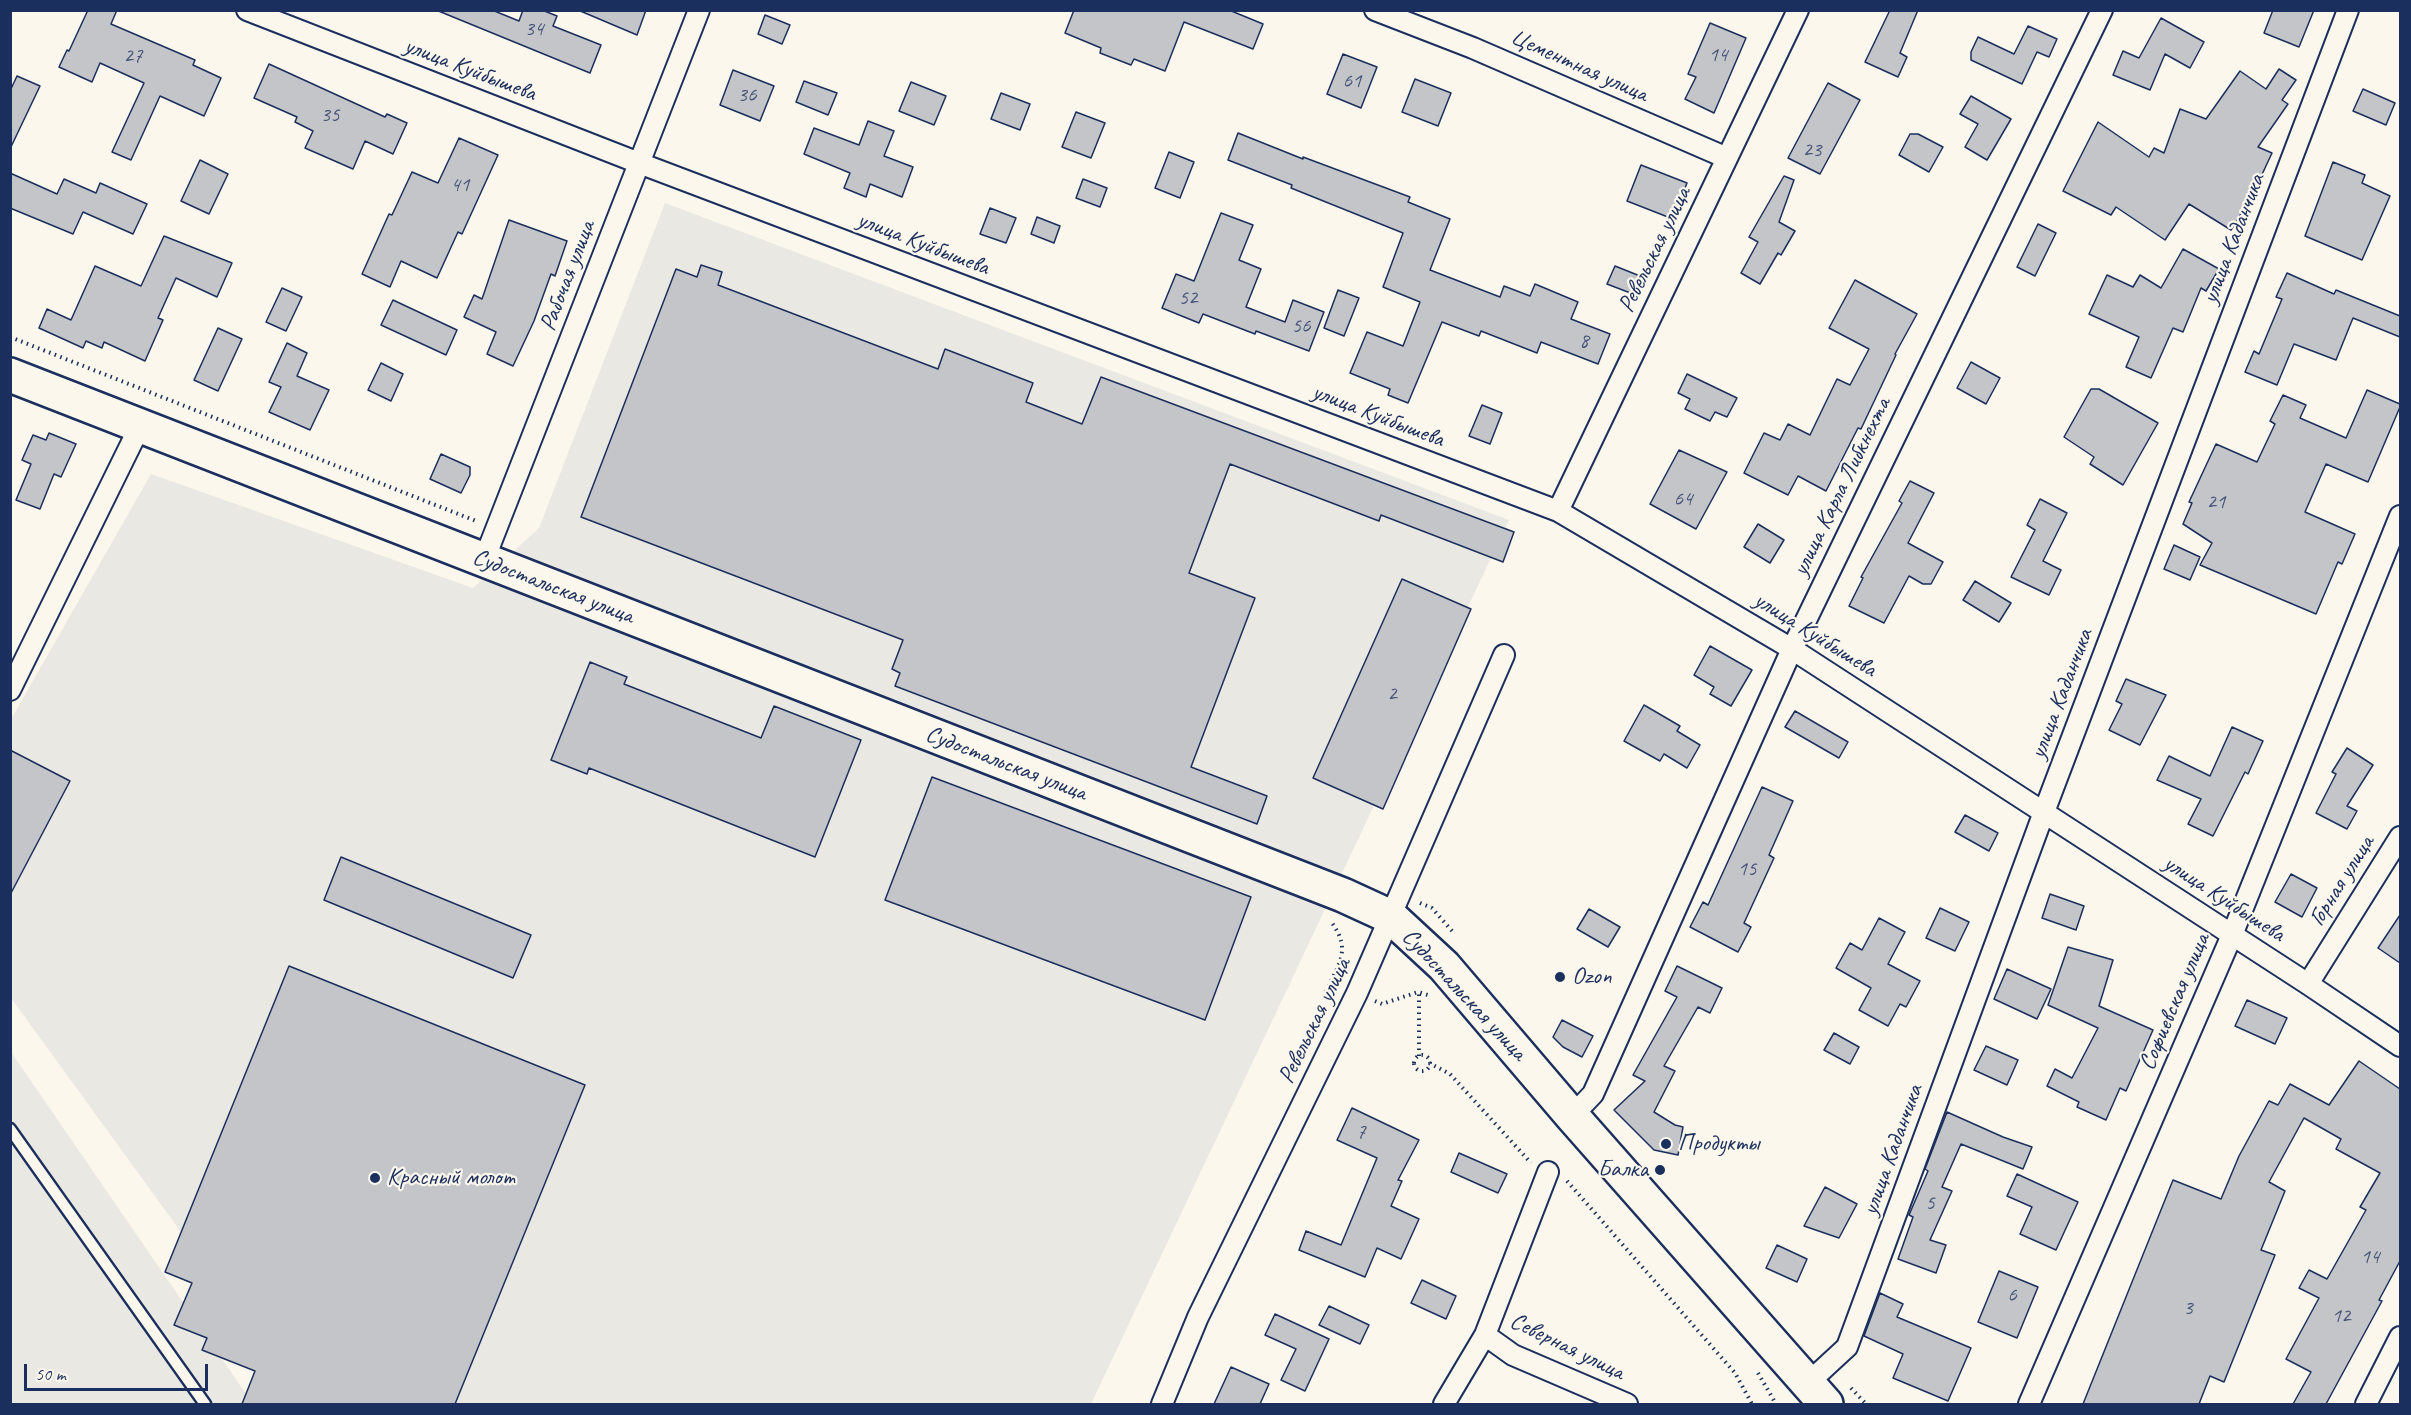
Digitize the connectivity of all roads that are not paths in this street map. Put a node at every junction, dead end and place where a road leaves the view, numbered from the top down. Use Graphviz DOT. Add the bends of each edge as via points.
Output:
graph roads {
  1 [pos="247,10"];
  2 [pos="699,10"];
  3 [pos="1375,10"];
  4 [pos="1798,10"];
  5 [pos="2102,10"];
  6 [pos="2348,10"];
  7 [pos="1727,158"];
  8 [pos="639,163"];
  9 [pos="10,375"];
  10 [pos="140,426"];
  11 [pos="1558,511"];
  12 [pos="2400,516"];
  13 [pos="484,560"];
  14 [pos="1791,649"];
  15 [pos="1504,655"];
  16 [pos="10,690"];
  17 [pos="2044,812"];
  18 [pos="2400,837"];
  19 [pos="1391,917"];
  20 [pos="2232,935"];
  21 [pos="2308,984"];
  22 [pos="2400,1046"];
  23 [pos="1572,1116"];
  24 [pos="10,1129"];
  25 [pos="1548,1172"];
  26 [pos="1485,1335"];
  27 [pos="2400,1337"];
  28 [pos="1817,1394"];
  29 [pos="205,1404"];
  30 [pos="1162,1404"];
  31 [pos="1443,1404"];
  32 [pos="1627,1404"];
  33 [pos="2029,1404"];
  34 [pos="2366,1404"];
  1 -- 8 [label="street, улица Куйбышева"];
  2 -- 8 [label="street, Рабочая улица"];
  3 -- 7 [label="street, Цементная улица"];
  4 -- 7 [label="street, Ревельская улица"];
  5 -- 14 [label="street, улица Карла Либкнехта"];
  6 -- 17 [label="street, улица Каданчика"];
  7 -- 11 [label="street, Ревельская улица"];
  8 -- 11 [label="street, улица Куйбышева"];
  8 -- 13 [label="street, Рабочая улица"];
  9 -- 10 [label="highway, Судостальская улица"];
  10 -- 13 [label="highway, Судостальская улица"];
  10 -- 16 [label="street"];
  11 -- 14 [label="street, улица Куйбышева"];
  12 -- 20 [label="street, Софиевская улица"];
  13 -- 19 [label="highway, Судостальская улица"];
  14 -- 17 [label="street, улица Куйбышева"];
  14 -- 23 [label="street, улица Карла Либкнехта" via="1593,1094"];
  15 -- 19 [label="street, Ревельская улица"];
  17 -- 20 [label="street, улица Куйбышева"];
  17 -- 28 [label="street, улица Каданчика" via="1847,1347"];
  18 -- 21 [label="street, Горная улица"];
  19 -- 23 [label="highway, Судостальская улица" via="1444,966"];
  19 -- 30 [label="street, Ревельская улица" via="1358,993 1198,1317"];
  20 -- 21 [label="street, улица Куйбышева"];
  20 -- 33 [label="street, Софиевская улица"];
  21 -- 22 [label="street, улица Куйбышева"];
  23 -- 28 [label="highway, Судостальская улица"];
  24 -- 29 [label="lane"];
  25 -- 26 [label="street"];
  26 -- 31 [label="street"];
  26 -- 32 [label="street, Северная улица" via="1513,1355"];
  27 -- 34 [label="street"];
}
